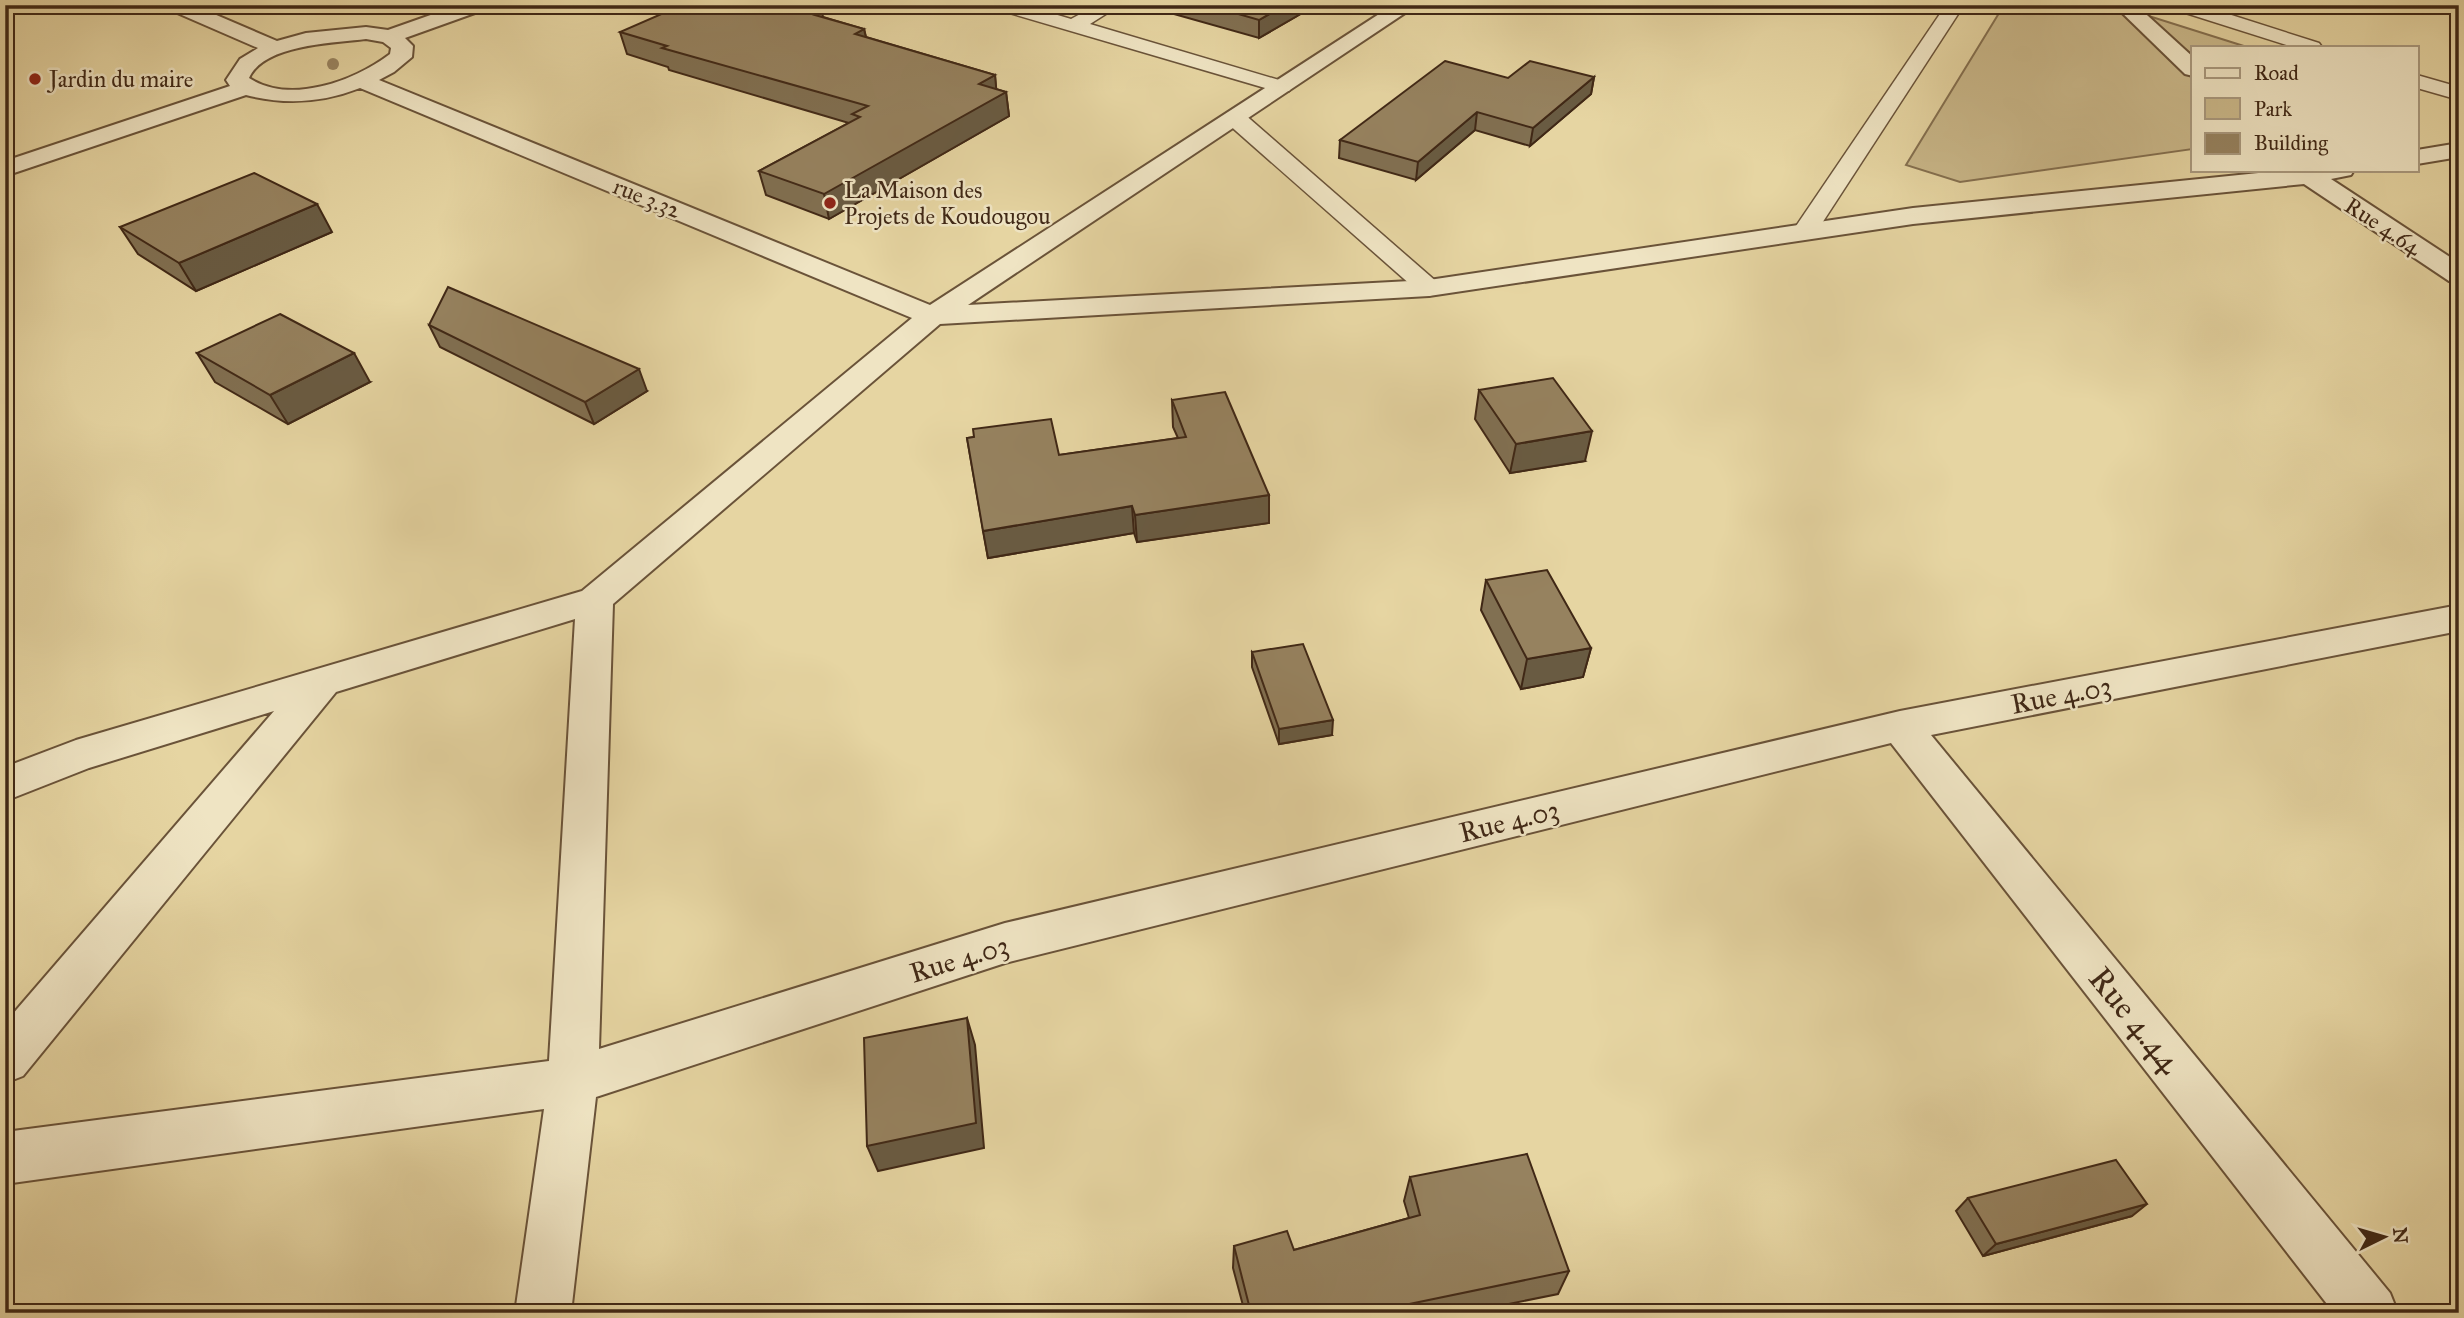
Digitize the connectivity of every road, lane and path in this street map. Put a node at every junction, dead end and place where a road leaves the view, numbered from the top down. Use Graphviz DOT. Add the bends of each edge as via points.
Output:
graph roads {
  1 [pos="174,5"];
  2 [pos="479,5"];
  3 [pos="1003,5"];
  4 [pos="1111,5"];
  5 [pos="1407,5"];
  6 [pos="1955,5"];
  7 [pos="2124,5"];
  8 [pos="2180,5"];
  9 [pos="1073,26"];
  10 [pos="389,37"];
  11 [pos="2309,46"];
  12 [pos="276,48"];
  13 [pos="2191,67"];
  14 [pos="362,81"];
  15 [pos="2418,81"];
  16 [pos="1282,87"];
  17 [pos="246,88"];
  18 [pos="2459,94"];
  19 [pos="1235,118"];
  20 [pos="2459,150"];
  21 [pos="2418,157"];
  22 [pos="5,169"];
  23 [pos="2304,173"];
  24 [pos="1804,232"];
  25 [pos="2459,275"];
  26 [pos="1429,288"];
  27 [pos="932,316"];
  28 [pos="595,600"];
  29 [pos="2459,618"];
  30 [pos="323,681"];
  31 [pos="1900,726"];
  32 [pos="5,785"];
  33 [pos="5,1060"];
  34 [pos="573,1081"];
  35 [pos="5,1158"];
  36 [pos="543,1313"];
  37 [pos="2370,1313"];
  1 -- 12 [label="street"];
  2 -- 10 [label="street"];
  3 -- 9 [label="lane"];
  4 -- 9 [label="lane"];
  5 -- 16 [label="street"];
  6 -- 24 [label="lane"];
  7 -- 13 [label="street"];
  8 -- 11 [label="lane"];
  9 -- 16 [label="lane"];
  10 -- 12 [label="street" via="337,34"];
  10 -- 14 [label="street" via="402,46 401,57"];
  12 -- 17 [label="street" via="240,69 237,80"];
  14 -- 17 [label="street" via="297,95"];
  14 -- 27 [label="street, rue 3.32"];
  15 -- 18 [label="lane"];
  16 -- 19 [label="street"];
  17 -- 22 [label="street"];
  19 -- 26 [label="lane"];
  19 -- 27 [label="street"];
  20 -- 21 [label="street"];
  23 -- 24 [label="street"];
  23 -- 25 [label="street, Rue 4.64"];
  24 -- 26 [label="street"];
  26 -- 27 [label="street"];
  27 -- 28 [label="street"];
  28 -- 30 [label="street"];
  28 -- 34 [label="street"];
  29 -- 31 [label="street, Rue 4.03"];
  30 -- 32 [label="street" via="76,756"];
  30 -- 33 [label="street"];
  31 -- 34 [label="street, Rue 4.03" via="1005,943"];
  31 -- 37 [label="street, Rue 4.44"];
  34 -- 35 [label="street, Rue 4.03"];
  34 -- 36 [label="street"];
}
